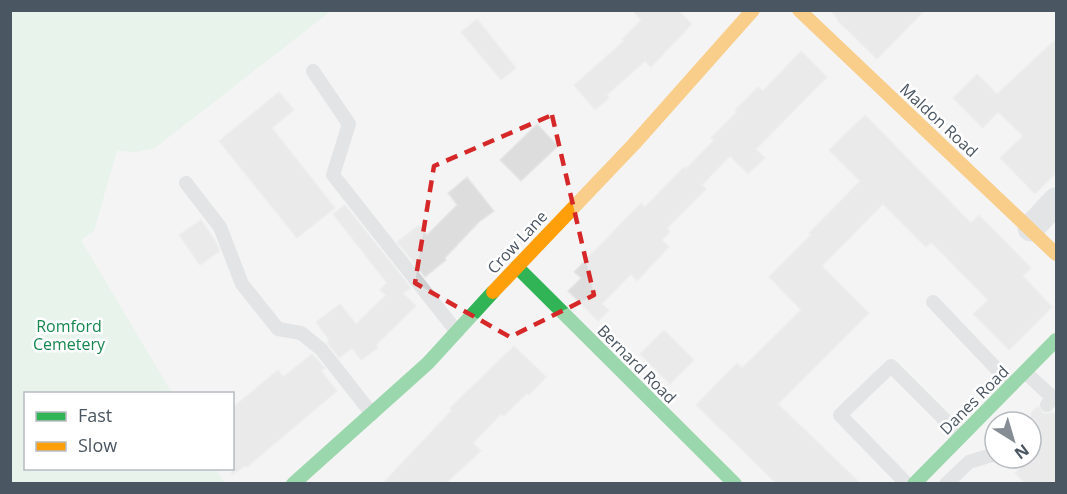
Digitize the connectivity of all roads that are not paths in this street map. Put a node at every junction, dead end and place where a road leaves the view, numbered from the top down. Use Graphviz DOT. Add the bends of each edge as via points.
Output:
graph roads {
  1 [pos="753,10"];
  2 [pos="799,10"];
  3 [pos="313,71"];
  4 [pos="186,183"];
  5 [pos="1056,201"];
  6 [pos="1031,228"];
  7 [pos="1056,254"];
  8 [pos="517,267"];
  9 [pos="933,302"];
  10 [pos="457,332"];
  11 [pos="1056,340"];
  12 [pos="1025,372"];
  13 [pos="1012,385"];
  14 [pos="1047,405"];
  15 [pos="372,414"];
  16 [pos="961,436"];
  17 [pos="983,458"];
  18 [pos="293,483"];
  19 [pos="735,483"];
  20 [pos="907,483"];
  21 [pos="914,483"];
  22 [pos="945,483"];
  1 -- 8 [label="street, Crow Lane"];
  2 -- 6 [label="street, Maldon Road"];
  3 -- 10 [label="lane" via="349,124 333,176"];
  4 -- 15 [label="lane" via="220,227 242,284 278,329 301,333 321,349"];
  5 -- 6 [label="street"];
  6 -- 7 [label="street, Maldon Road"];
  8 -- 10 [label="street, Crow Lane"];
  8 -- 19 [label="street, Bernard Road"];
  9 -- 13 [label="lane"];
  10 -- 15 [label="street, Crow Lane"];
  11 -- 12 [label="street, Danes Road"];
  12 -- 13 [label="street, Danes Road"];
  12 -- 14 [label="lane" via="1052,397"];
  13 -- 16 [label="street, Danes Road"];
  15 -- 18 [label="street, Crow Lane"];
  16 -- 20 [label="lane" via="891,366 840,415"];
  16 -- 21 [label="street, Danes Road"];
  17 -- 22 [label="lane" via="969,462"];
}
